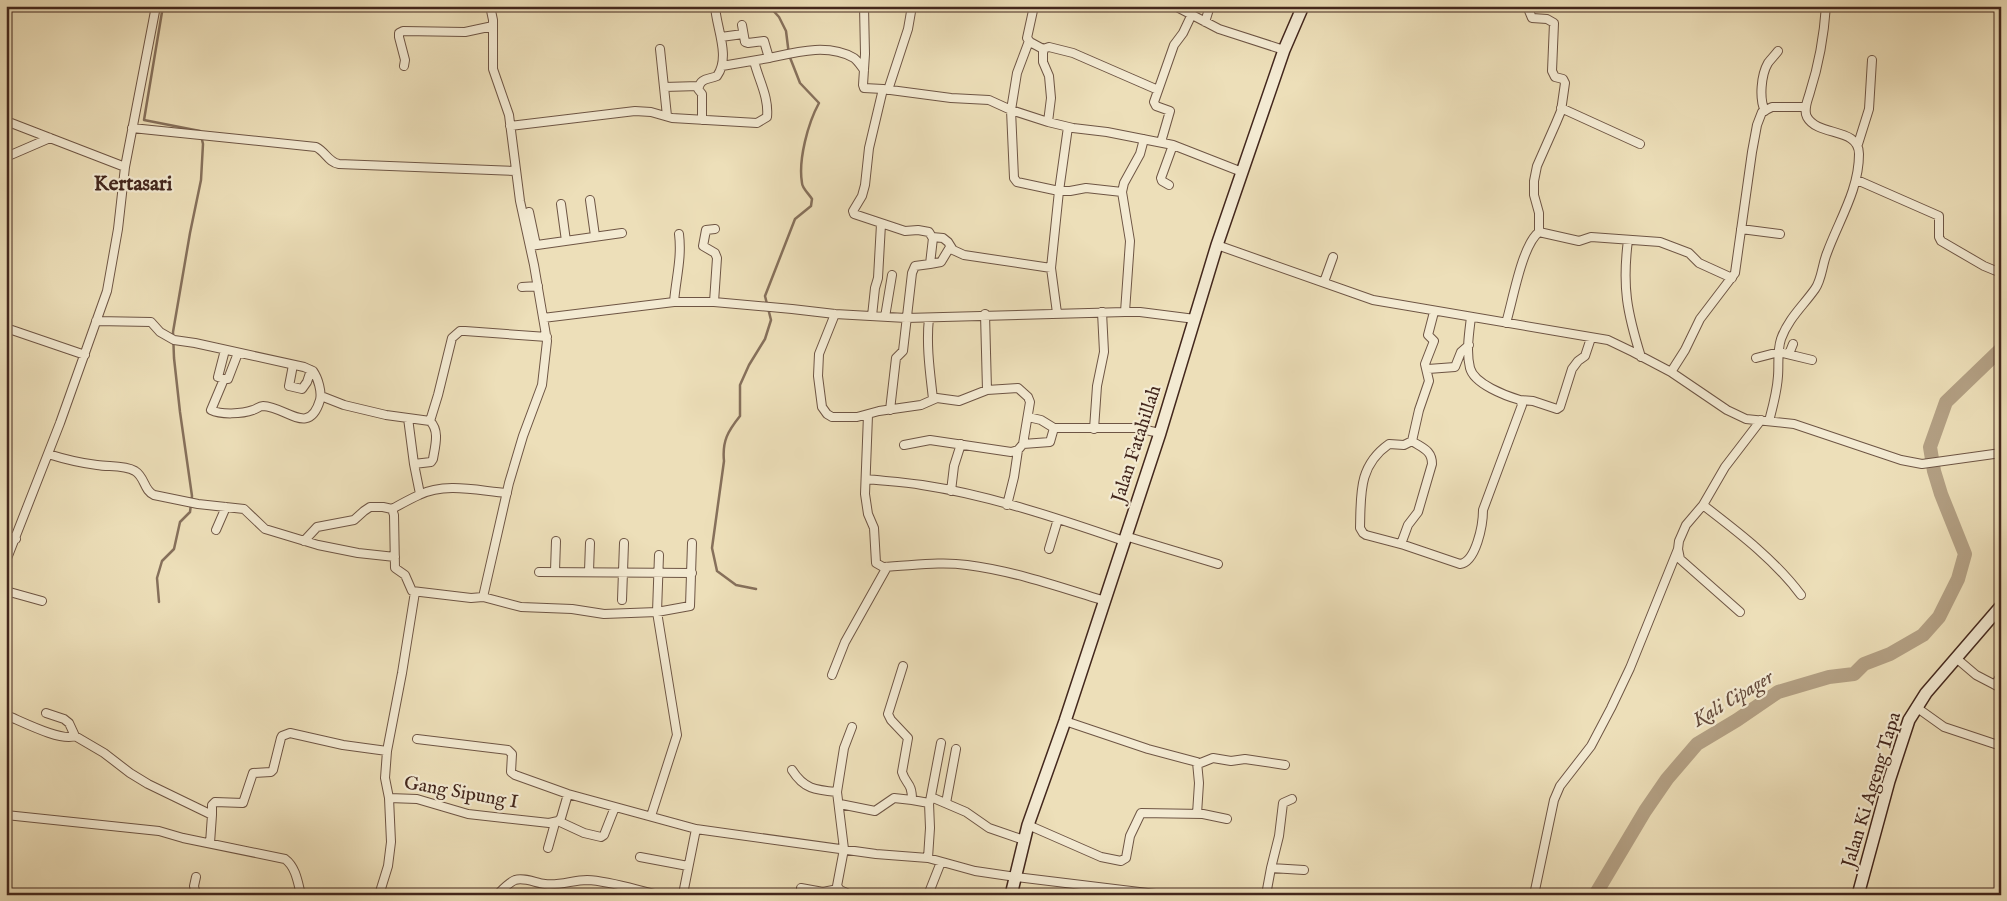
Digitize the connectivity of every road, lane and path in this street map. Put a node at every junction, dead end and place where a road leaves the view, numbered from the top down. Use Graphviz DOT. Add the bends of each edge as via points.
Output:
graph roads {
  1 [pos="156,6"];
  2 [pos="490,6"];
  3 [pos="715,6"];
  4 [pos="864,6"];
  5 [pos="912,6"];
  6 [pos="1034,6"];
  7 [pos="1175,6"];
  8 [pos="1210,6"];
  9 [pos="1303,6"];
  10 [pos="1527,6"];
  11 [pos="1826,6"];
  12 [pos="1192,14"];
  13 [pos="1205,22"];
  14 [pos="742,25"];
  15 [pos="493,26"];
  16 [pos="743,34"];
  17 [pos="721,37"];
  18 [pos="1029,41"];
  19 [pos="660,49"];
  20 [pos="1043,49"];
  21 [pos="1284,50"];
  22 [pos="1778,51"];
  23 [pos="769,58"];
  24 [pos="1872,60"];
  25 [pos="754,62"];
  26 [pos="404,66"];
  27 [pos="722,66"];
  28 [pos="864,70"];
  29 [pos="664,86"];
  30 [pos="699,86"];
  31 [pos="885,90"];
  32 [pos="1158,90"];
  33 [pos="1806,107"];
  34 [pos="1561,108"];
  35 [pos="1011,110"];
  36 [pos="1765,110"];
  37 [pos="667,116"];
  38 [pos="702,120"];
  39 [pos="6,121"];
  40 [pos="1048,122"];
  41 [pos="510,126"];
  42 [pos="1068,127"];
  43 [pos="132,128"];
  44 [pos="50,138"];
  45 [pos="1144,138"];
  46 [pos="1161,142"];
  47 [pos="1640,144"];
  48 [pos="1858,144"];
  49 [pos="1173,145"];
  50 [pos="6,157"];
  51 [pos="125,167"];
  52 [pos="516,171"];
  53 [pos="1242,172"];
  54 [pos="1857,180"];
  55 [pos="1169,185"];
  56 [pos="1059,191"];
  57 [pos="1122,192"];
  58 [pos="590,200"];
  59 [pos="561,204"];
  60 [pos="529,212"];
  61 [pos="881,224"];
  62 [pos="715,229"];
  63 [pos="1741,229"];
  64 [pos="1539,232"];
  65 [pos="622,233"];
  66 [pos="679,234"];
  67 [pos="1780,234"];
  68 [pos="595,236"];
  69 [pos="933,238"];
  70 [pos="1628,240"];
  71 [pos="566,241"];
  72 [pos="1217,245"];
  73 [pos="533,246"];
  74 [pos="950,247"];
  75 [pos="1333,257"];
  76 [pos="930,264"];
  77 [pos="1051,268"];
  78 [pos="2001,273"];
  79 [pos="892,275"];
  80 [pos="1732,278"];
  81 [pos="1324,282"];
  82 [pos="538,286"];
  83 [pos="522,287"];
  84 [pos="674,302"];
  85 [pos="714,302"];
  86 [pos="1102,312"];
  87 [pos="1125,312"];
  88 [pos="1434,312"];
  89 [pos="1057,313"];
  90 [pos="835,314"];
  91 [pos="985,314"];
  92 [pos="872,316"];
  93 [pos="885,317"];
  94 [pos="1471,317"];
  95 [pos="543,318"];
  96 [pos="906,318"];
  97 [pos="929,318"];
  98 [pos="1195,318"];
  99 [pos="96,321"];
  100 [pos="1506,322"];
  101 [pos="6,328"];
  102 [pos="547,337"];
  103 [pos="1591,338"];
  104 [pos="1794,344"];
  105 [pos="1469,345"];
  106 [pos="225,350"];
  107 [pos="1779,352"];
  108 [pos="238,353"];
  109 [pos="1790,354"];
  110 [pos="85,355"];
  111 [pos="1756,358"];
  112 [pos="1645,359"];
  113 [pos="1812,360"];
  114 [pos="293,365"];
  115 [pos="1428,369"];
  116 [pos="311,370"];
  117 [pos="1671,372"];
  118 [pos="224,379"];
  119 [pos="987,390"];
  120 [pos="321,396"];
  121 [pos="933,399"];
  122 [pos="1520,400"];
  123 [pos="890,410"];
  124 [pos="868,415"];
  125 [pos="1028,417"];
  126 [pos="408,418"];
  127 [pos="430,421"];
  128 [pos="1765,421"];
  129 [pos="1054,428"];
  130 [pos="1094,429"];
  131 [pos="1160,433"];
  132 [pos="1412,441"];
  133 [pos="961,444"];
  134 [pos="904,445"];
  135 [pos="1021,447"];
  136 [pos="2001,453"];
  137 [pos="48,454"];
  138 [pos="414,464"];
  139 [pos="866,479"];
  140 [pos="951,491"];
  141 [pos="507,493"];
  142 [pos="420,494"];
  143 [pos="1703,504"];
  144 [pos="1007,505"];
  145 [pos="226,507"];
  146 [pos="392,509"];
  147 [pos="1058,519"];
  148 [pos="216,530"];
  149 [pos="6,535"];
  150 [pos="16,539"];
  151 [pos="1125,539"];
  152 [pos="304,541"];
  153 [pos="556,541"];
  154 [pos="590,543"];
  155 [pos="624,543"];
  156 [pos="692,543"];
  157 [pos="1401,544"];
  158 [pos="1049,548"];
  159 [pos="1678,549"];
  160 [pos="659,555"];
  161 [pos="394,556"];
  162 [pos="6,561"];
  163 [pos="1218,564"];
  164 [pos="888,567"];
  165 [pos="555,571"];
  166 [pos="589,571"];
  167 [pos="540,572"];
  168 [pos="692,572"];
  169 [pos="624,573"];
  170 [pos="658,573"];
  171 [pos="6,591"];
  172 [pos="415,592"];
  173 [pos="1801,595"];
  174 [pos="483,597"];
  175 [pos="622,600"];
  176 [pos="42,601"];
  177 [pos="1105,601"];
  178 [pos="2000,607"];
  179 [pos="657,612"];
  180 [pos="1740,612"];
  181 [pos="1956,658"];
  182 [pos="903,666"];
  183 [pos="832,675"];
  184 [pos="2001,675"];
  185 [pos="1998,687"];
  186 [pos="1916,707"];
  187 [pos="46,713"];
  188 [pos="6,715"];
  189 [pos="1065,721"];
  190 [pos="852,727"];
  191 [pos="75,736"];
  192 [pos="417,739"];
  193 [pos="941,743"];
  194 [pos="2001,746"];
  195 [pos="956,749"];
  196 [pos="386,751"];
  197 [pos="1198,764"];
  198 [pos="1285,765"];
  199 [pos="792,770"];
  200 [pos="837,792"];
  201 [pos="568,794"];
  202 [pos="389,798"];
  203 [pos="1292,798"];
  204 [pos="912,800"];
  205 [pos="930,800"];
  206 [pos="840,804"];
  207 [pos="946,804"];
  208 [pos="615,806"];
  209 [pos="1197,814"];
  210 [pos="6,815"];
  211 [pos="212,815"];
  212 [pos="651,816"];
  213 [pos="1227,819"];
  214 [pos="556,822"];
  215 [pos="1028,825"];
  216 [pos="696,829"];
  217 [pos="1024,840"];
  218 [pos="210,842"];
  219 [pos="548,848"];
  220 [pos="844,849"];
  221 [pos="640,857"];
  222 [pos="928,858"];
  223 [pos="941,862"];
  224 [pos="688,866"];
  225 [pos="1272,868"];
  226 [pos="1304,870"];
  227 [pos="1016,877"];
  228 [pos="196,878"];
  229 [pos="801,888"];
  230 [pos="838,888"];
  231 [pos="196,895"];
  232 [pos="301,895"];
  233 [pos="379,895"];
  234 [pos="497,895"];
  235 [pos="659,895"];
  236 [pos="680,895"];
  237 [pos="851,895"];
  238 [pos="928,895"];
  239 [pos="1011,895"];
  240 [pos="1164,895"];
  241 [pos="1266,895"];
  242 [pos="1534,895"];
  243 [pos="1858,895"];
  1 -- 43 [label="street"];
  2 -- 15 [label="street"];
  3 -- 17 [label="street"];
  4 -- 28 [label="street"];
  5 -- 31 [label="street" via="908,29"];
  6 -- 18 [label="street" via="1027,32"];
  7 -- 12 [label="street"];
  8 -- 13 [label="street"];
  9 -- 21 [label="street, Jalan Fatahillah"];
  10 -- 34 [label="street" via="1532,18 1551,20 1555,24 1551,67 1553,76 1566,83"];
  11 -- 33 [label="street" via="1818,65"];
  12 -- 13 [label="street"];
  12 -- 32 [label="street" via="1174,45"];
  13 -- 21 [label="street"];
  14 -- 16 [label="street"];
  15 -- 26 [label="street" via="465,32 403,31 399,37"];
  15 -- 41 [label="street" via="493,69 508,110"];
  16 -- 17 [label="street"];
  16 -- 23 [label="street" via="745,42 764,41"];
  17 -- 27 [label="street"];
  18 -- 20 [label="street"];
  18 -- 35 [label="street" via="1017,73"];
  19 -- 29 [label="street"];
  20 -- 32 [label="street" via="1049,47 1072,53"];
  20 -- 40 [label="street" via="1051,98"];
  21 -- 53 [label="street, Jalan Fatahillah"];
  22 -- 36 [label="street" via="1764,76 1762,103"];
  23 -- 25 [label="street"];
  23 -- 28 [label="street" via="827,50 854,59"];
  24 -- 48 [label="street" via="1868,109"];
  25 -- 27 [label="street"];
  25 -- 38 [label="street" via="765,94 767,117 757,123"];
  27 -- 30 [label="street" via="717,76 702,80"];
  28 -- 31 [label="street" via="864,88"];
  29 -- 30 [label="street"];
  29 -- 37 [label="street"];
  30 -- 38 [label="street"];
  31 -- 35 [label="street" via="980,98"];
  31 -- 61 [label="street" via="869,148 865,185 853,211 861,218"];
  32 -- 46 [label="street" via="1154,104 1170,111"];
  33 -- 36 [label="street" via="1780,106"];
  33 -- 48 [label="street" via="1806,116 1815,125 1849,137"];
  34 -- 47 [label="street"];
  34 -- 64 [label="street" via="1534,181"];
  35 -- 40 [label="street"];
  35 -- 56 [label="street" via="1014,178 1017,182"];
  36 -- 63 [label="street" via="1755,134"];
  37 -- 38 [label="street"];
  37 -- 41 [label="street" via="635,111"];
  39 -- 44 [label="street"];
  40 -- 42 [label="street"];
  41 -- 52 [label="street"];
  42 -- 45 [label="street"];
  42 -- 56 [label="street"];
  43 -- 51 [label="street"];
  43 -- 52 [label="street" via="316,147 334,163"];
  44 -- 50 [label="street"];
  44 -- 51 [label="street"];
  45 -- 46 [label="street"];
  45 -- 57 [label="street"];
  46 -- 49 [label="street"];
  48 -- 54 [label="street"];
  49 -- 53 [label="street"];
  49 -- 55 [label="street" via="1161,178"];
  51 -- 99 [label="street" via="107,291"];
  52 -- 73 [label="street" via="522,216"];
  53 -- 72 [label="street, Jalan Fatahillah"];
  54 -- 78 [label="street" via="1939,216 1941,241"];
  54 -- 107 [label="street" via="1815,288 1790,320"];
  56 -- 57 [label="street" via="1086,188"];
  56 -- 77 [label="street"];
  57 -- 87 [label="street" via="1130,241"];
  58 -- 68 [label="street"];
  59 -- 71 [label="street"];
  60 -- 73 [label="street"];
  61 -- 69 [label="street" via="926,231"];
  61 -- 92 [label="street"];
  62 -- 85 [label="street" via="706,230 703,246 717,258"];
  63 -- 67 [label="street"];
  63 -- 80 [label="street"];
  64 -- 70 [label="street" via="1579,241 1591,237"];
  64 -- 100 [label="street" via="1524,258"];
  65 -- 68 [label="street"];
  66 -- 84 [label="street" via="681,254"];
  68 -- 71 [label="street"];
  69 -- 74 [label="street" via="943,238"];
  69 -- 76 [label="street"];
  70 -- 80 [label="street" via="1655,241 1674,246 1689,253 1700,264"];
  70 -- 112 [label="street" via="1625,291 1630,324"];
  71 -- 73 [label="street"];
  72 -- 81 [label="street"];
  72 -- 98 [label="street, Jalan Fatahillah"];
  73 -- 82 [label="street"];
  74 -- 76 [label="street" via="940,262"];
  74 -- 77 [label="street" via="964,255"];
  75 -- 81 [label="street"];
  76 -- 96 [label="street" via="914,268"];
  77 -- 89 [label="street"];
  79 -- 93 [label="street"];
  80 -- 117 [label="street" via="1700,319"];
  81 -- 88 [label="street" via="1372,300"];
  82 -- 83 [label="street"];
  82 -- 95 [label="street"];
  84 -- 85 [label="street"];
  84 -- 95 [label="street"];
  85 -- 90 [label="street"];
  86 -- 87 [label="street"];
  86 -- 89 [label="street"];
  86 -- 130 [label="street" via="1104,352 1096,386"];
  87 -- 98 [label="street"];
  88 -- 94 [label="street"];
  88 -- 115 [label="street" via="1428,334 1434,340 1425,364"];
  89 -- 91 [label="street"];
  90 -- 92 [label="street"];
  90 -- 124 [label="street" via="819,354 822,407 832,417 846,419"];
  91 -- 97 [label="street"];
  91 -- 119 [label="street"];
  92 -- 93 [label="street"];
  93 -- 96 [label="street"];
  94 -- 100 [label="street"];
  94 -- 105 [label="street"];
  95 -- 102 [label="street"];
  96 -- 97 [label="street"];
  96 -- 123 [label="street" via="903,351 896,358"];
  97 -- 121 [label="street" via="928,355"];
  98 -- 131 [label="street, Jalan Fatahillah"];
  99 -- 106 [label="street" via="151,322 173,340"];
  99 -- 110 [label="street"];
  100 -- 103 [label="street"];
  101 -- 110 [label="street"];
  102 -- 127 [label="street" via="465,331 456,334 450,343"];
  102 -- 141 [label="street" via="542,385"];
  103 -- 112 [label="street" via="1608,340"];
  103 -- 122 [label="street" via="1585,356 1572,369 1560,407"];
  104 -- 109 [label="street"];
  105 -- 115 [label="street" via="1461,352 1456,366"];
  105 -- 122 [label="street" via="1470,370 1477,378 1501,395"];
  106 -- 108 [label="street"];
  106 -- 118 [label="street" via="218,377"];
  107 -- 109 [label="street"];
  107 -- 111 [label="street"];
  107 -- 128 [label="street" via="1777,390"];
  108 -- 114 [label="street"];
  108 -- 118 [label="street" via="228,379"];
  109 -- 113 [label="street"];
  110 -- 137 [label="street"];
  112 -- 117 [label="street"];
  114 -- 116 [label="street"];
  114 -- 116 [label="street" via="288,386 302,389"];
  115 -- 132 [label="street" via="1429,381"];
  116 -- 120 [label="street" via="315,373"];
  117 -- 128 [label="street" via="1726,410 1746,419"];
  118 -- 120 [label="street" via="211,408 214,411 246,411 266,406 289,415 310,418 315,414"];
  119 -- 121 [label="street" via="958,401"];
  119 -- 125 [label="street" via="1018,388 1030,402"];
  120 -- 126 [label="street" via="344,405"];
  121 -- 123 [label="street" via="921,405"];
  122 -- 157 [label="street" via="1521,409 1483,510 1484,520 1469,561 1460,564"];
  123 -- 124 [label="street"];
  124 -- 139 [label="street"];
  125 -- 129 [label="street"];
  125 -- 135 [label="street"];
  126 -- 127 [label="street"];
  126 -- 138 [label="street"];
  127 -- 138 [label="street" via="437,432 433,459"];
  128 -- 136 [label="street" via="1794,424 1922,464"];
  128 -- 143 [label="street" via="1725,467"];
  129 -- 130 [label="street"];
  129 -- 135 [label="street" via="1050,442"];
  130 -- 131 [label="street" via="1136,428"];
  131 -- 151 [label="street, Jalan Fatahillah"];
  132 -- 157 [label="street" via="1428,450 1432,464 1418,512 1406,529"];
  132 -- 157 [label="street" via="1404,445 1390,444 1382,449 1365,473 1361,486 1361,531"];
  133 -- 134 [label="street" via="930,440"];
  133 -- 135 [label="street" via="1011,452"];
  133 -- 140 [label="street"];
  135 -- 144 [label="street"];
  137 -- 145 [label="street" via="134,471 150,494"];
  137 -- 150 [label="street"];
  138 -- 142 [label="street"];
  139 -- 140 [label="street"];
  139 -- 164 [label="street" via="864,494 874,528 874,560 878,565"];
  140 -- 144 [label="street"];
  141 -- 142 [label="street" via="465,488"];
  141 -- 174 [label="street"];
  142 -- 146 [label="street"];
  143 -- 159 [label="street" via="1686,525"];
  143 -- 173 [label="street" via="1773,563"];
  144 -- 147 [label="street"];
  145 -- 148 [label="street"];
  145 -- 152 [label="street" via="246,510 265,530"];
  146 -- 152 [label="street" via="370,507 354,520 317,527"];
  146 -- 161 [label="street"];
  147 -- 151 [label="street"];
  147 -- 158 [label="street"];
  149 -- 150 [label="street"];
  150 -- 162 [label="street"];
  151 -- 163 [label="street"];
  151 -- 177 [label="street, Jalan Fatahillah"];
  152 -- 161 [label="street" via="358,553"];
  153 -- 165 [label="street"];
  154 -- 166 [label="street"];
  155 -- 169 [label="street"];
  156 -- 168 [label="street"];
  159 -- 180 [label="street" via="1680,559"];
  159 -- 242 [label="street" via="1611,708 1591,746 1563,781 1554,800"];
  160 -- 170 [label="street"];
  161 -- 172 [label="street" via="395,568 405,575 408,587"];
  164 -- 177 [label="street" via="967,565 1046,583"];
  164 -- 183 [label="street" via="845,642"];
  165 -- 166 [label="street"];
  165 -- 167 [label="street"];
  166 -- 169 [label="street"];
  168 -- 170 [label="street"];
  168 -- 179 [label="street" via="690,606"];
  169 -- 170 [label="street"];
  169 -- 175 [label="street"];
  170 -- 179 [label="street"];
  171 -- 176 [label="street"];
  172 -- 174 [label="street"];
  172 -- 196 [label="street"];
  174 -- 179 [label="street" via="521,607 604,614"];
  177 -- 189 [label="street, Jalan Fatahillah"];
  178 -- 181 [label="street, Jalan Ki Ageng Tapa"];
  179 -- 212 [label="street" via="677,735"];
  181 -- 185 [label="street" via="1976,675"];
  181 -- 186 [label="street, Jalan Ki Ageng Tapa"];
  182 -- 204 [label="street" via="888,714 908,738 902,772 912,787"];
  184 -- 185 [label="street"];
  186 -- 194 [label="street" via="1944,727"];
  186 -- 243 [label="street, Jalan Ki Ageng Tapa" via="1889,780"];
  187 -- 191 [label="street" via="64,719"];
  188 -- 191 [label="street" via="58,736"];
  189 -- 197 [label="street"];
  189 -- 215 [label="street, Jalan Fatahillah"];
  190 -- 200 [label="street" via="844,748"];
  191 -- 211 [label="street" via="130,774"];
  192 -- 201 [label="street" via="508,750 512,754 511,772"];
  193 -- 205 [label="street"];
  195 -- 207 [label="street"];
  196 -- 202 [label="street" via="385,778"];
  196 -- 211 [label="street" via="285,734 280,738 273,770 253,773 243,803 215,802"];
  197 -- 198 [label="street" via="1213,758"];
  197 -- 209 [label="street"];
  199 -- 200 [label="street" via="806,786"];
  200 -- 206 [label="street"];
  201 -- 208 [label="street"];
  201 -- 214 [label="street"];
  202 -- 214 [label="street, Gang Sipung I" via="417,799 476,816"];
  202 -- 233 [label="street" via="391,849"];
  203 -- 225 [label="street" via="1283,803"];
  204 -- 205 [label="street"];
  204 -- 206 [label="street" via="894,798 875,811"];
  205 -- 207 [label="street"];
  205 -- 222 [label="street"];
  206 -- 220 [label="street"];
  207 -- 217 [label="street" via="966,812 989,828"];
  208 -- 212 [label="street"];
  208 -- 214 [label="street, Gang Sipung I" via="601,837"];
  209 -- 213 [label="street"];
  209 -- 215 [label="street" via="1141,813 1130,836 1126,858 1121,861 1101,857"];
  210 -- 218 [label="street" via="153,830"];
  211 -- 218 [label="street"];
  212 -- 216 [label="street"];
  214 -- 219 [label="street"];
  215 -- 217 [label="street, Jalan Fatahillah"];
  216 -- 220 [label="street"];
  216 -- 224 [label="street"];
  217 -- 227 [label="street, Jalan Fatahillah"];
  218 -- 232 [label="street" via="285,859 295,874"];
  220 -- 222 [label="street"];
  220 -- 230 [label="street"];
  221 -- 224 [label="street"];
  222 -- 223 [label="street"];
  223 -- 227 [label="street"];
  223 -- 238 [label="street"];
  224 -- 236 [label="street" via="683,894"];
  225 -- 226 [label="street"];
  225 -- 241 [label="street"];
  227 -- 239 [label="street, Jalan Fatahillah"];
  227 -- 240 [label="street"];
  228 -- 231 [label="street"];
  229 -- 230 [label="street" via="823,892"];
  230 -- 237 [label="street"];
  234 -- 235 [label="street" via="510,883 524,879 547,885 600,882"];
}
